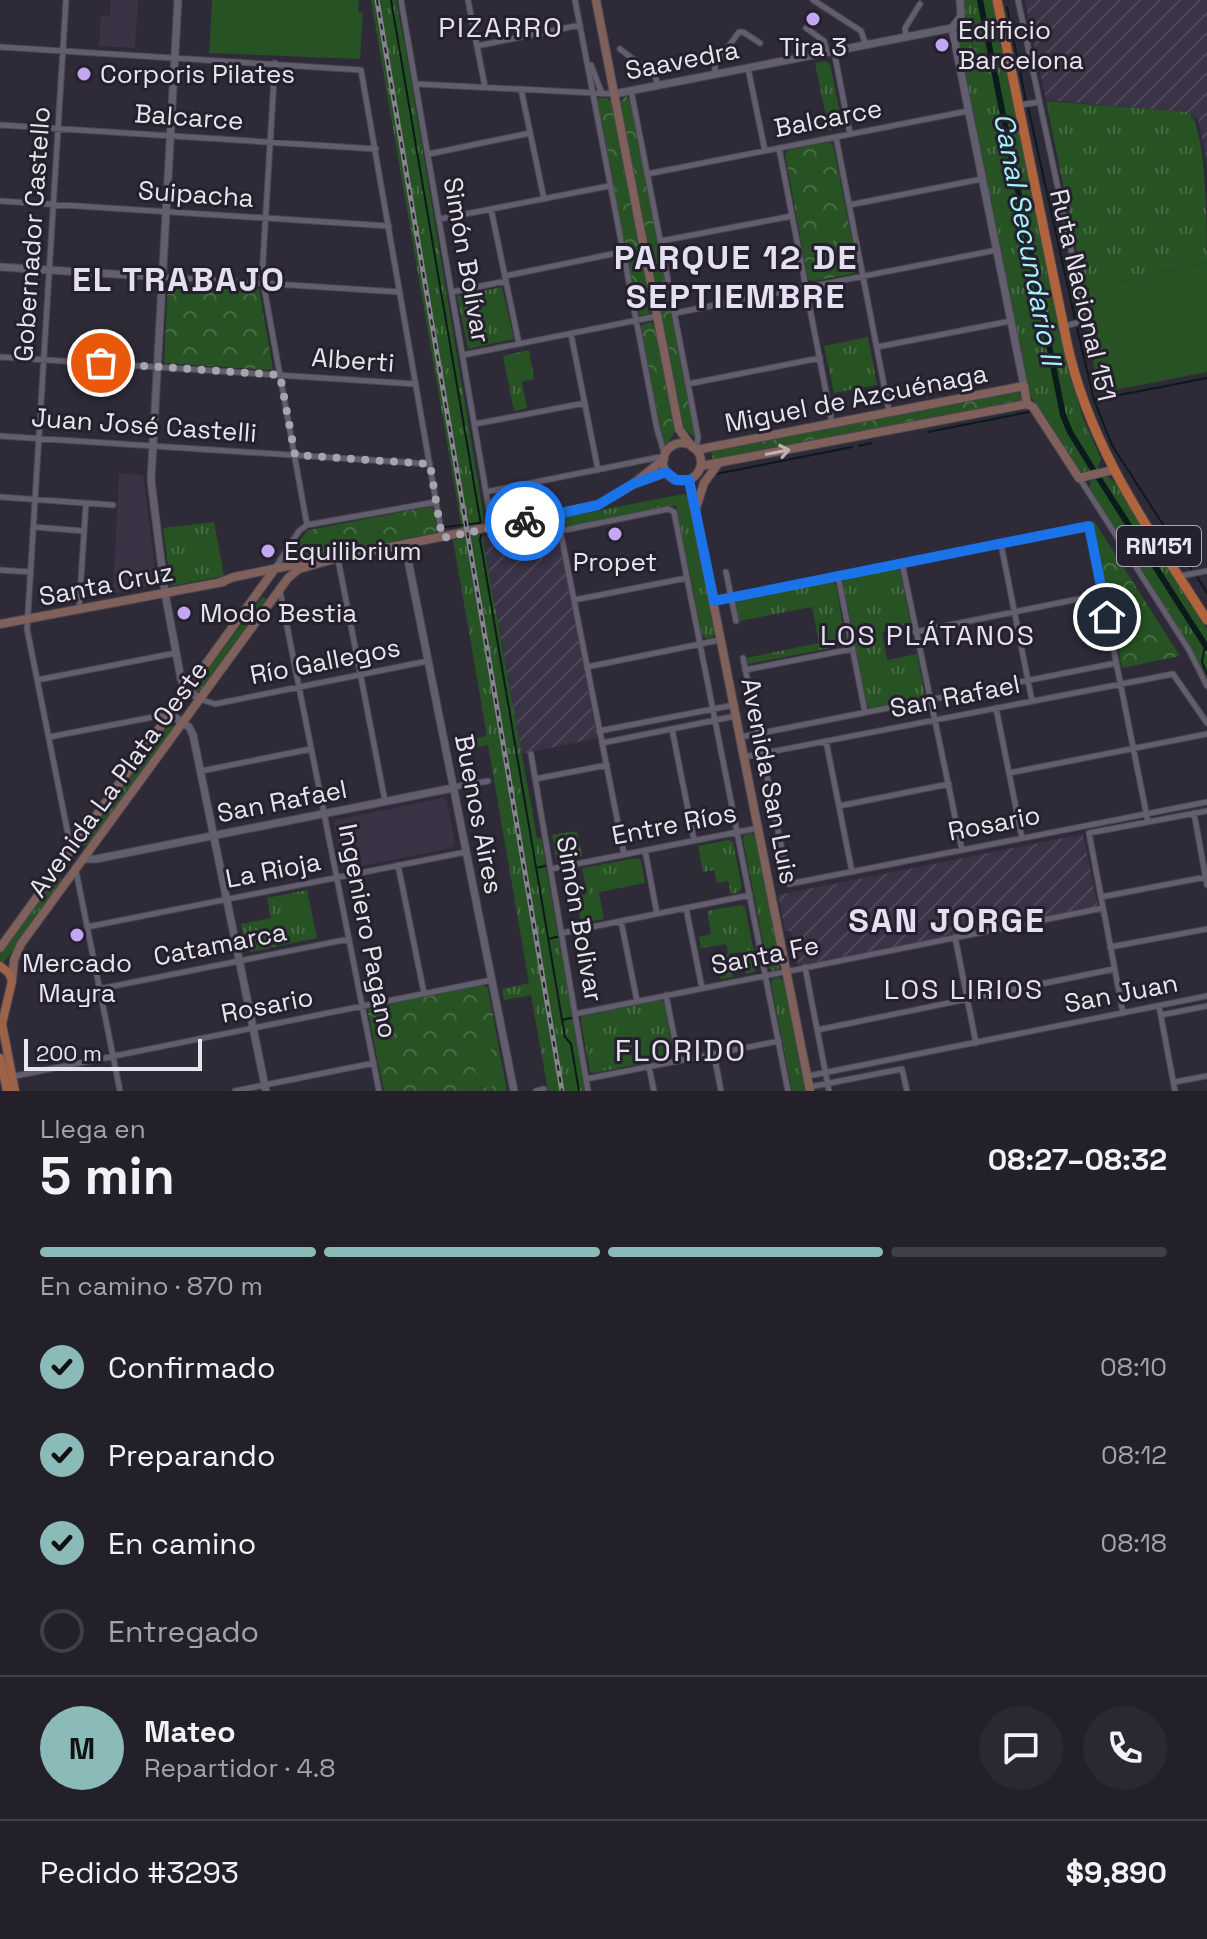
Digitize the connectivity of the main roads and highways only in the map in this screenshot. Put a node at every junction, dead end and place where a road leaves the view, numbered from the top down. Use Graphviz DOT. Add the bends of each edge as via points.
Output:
graph roads {
  1 [pos="596,0"];
  2 [pos="997,0"];
  3 [pos="1027,404"];
  4 [pos="679,429"];
  5 [pos="694,448"];
  6 [pos="667,454"];
  7 [pos="718,464"];
  8 [pos="701,466"];
  9 [pos="1113,470"];
  10 [pos="666,472"];
  11 [pos="689,480"];
  12 [pos="633,484"];
  13 [pos="695,509"];
  14 [pos="338,558"];
  15 [pos="277,569"];
  16 [pos="288,578"];
  17 [pos="218,583"];
  18 [pos="264,584"];
  19 [pos="279,590"];
  20 [pos="1207,620"];
  21 [pos="0,624"];
  22 [pos="71,850"];
  23 [pos="83,859"];
  24 [pos="63,861"];
  25 [pos="76,870"];
  26 [pos="0,948"];
  27 [pos="1,967"];
  28 [pos="12,987"];
  29 [pos="0,1000"];
  30 [pos="0,1058"];
  31 [pos="8,1077"];
  32 [pos="810,1089"];
  33 [pos="7,1091"];
  34 [pos="15,1091"];
  1 -- 4 [label="main road"];
  2 -- 9 [label="highway, Ruta Nacional 151 / RN151" via="1064,326 1083,400"];
  3 -- 5 [label="main road, Miguel de Azcuénaga" via="1024,386"];
  7 -- 3 [label="main road, one-way"];
  3 -- 9 [label="main road" via="1079,478"];
  4 -- 5 [label="main road"];
  4 -- 6 [label="main road"];
  5 -- 6 [label="main road" via="683,444"];
  5 -- 8 [label="main road"];
  6 -- 10 [label="main road"];
  6 -- 12 [label="main road, Santa Cruz"];
  7 -- 8 [label="main road"];
  7 -- 13 [label="main road"];
  8 -- 11 [label="main road"];
  9 -- 20 [label="highway, Ruta Nacional 151 / RN151"];
  10 -- 11 [label="main road" via="676,480"];
  10 -- 12 [label="main road, Santa Cruz"];
  11 -- 13 [label="main road, Avenida San Luis"];
  12 -- 14 [label="main road, Santa Cruz" via="606,501 557,514"];
  13 -- 32 [label="main road, Avenida San Luis"];
  14 -- 15 [label="main road, Santa Cruz"];
  14 -- 16 [label="main road, Santa Cruz" via="299,569"];
  15 -- 16 [label="main road" via="288,571"];
  15 -- 17 [label="main road, Santa Cruz"];
  15 -- 18 [label="main road, Avenida La Plata Oeste"];
  16 -- 19 [label="main road, Avenida La Plata Oeste"];
  17 -- 18 [label="main road, Santa Cruz" via="254,577"];
  17 -- 21 [label="main road, Santa Cruz"];
  18 -- 19 [label="main road, Santa Cruz" via="272,592"];
  18 -- 22 [label="main road, Avenida La Plata Oeste"];
  19 -- 23 [label="main road, Avenida La Plata Oeste"];
  22 -- 23 [label="main road" via="82,849"];
  22 -- 24 [label="main road, Avenida La Plata Oeste"];
  23 -- 25 [label="main road, Avenida La Plata Oeste"];
  24 -- 25 [label="main road" via="65,871"];
  24 -- 26 [label="main road, Avenida La Plata Oeste"];
  25 -- 28 [label="main road, Avenida La Plata Oeste" via="18,949"];
  27 -- 28 [label="main road" via="9,973"];
  28 -- 29 [label="main road"];
  28 -- 31 [label="main road" via="2,1024"];
  30 -- 31 [label="main road"];
  31 -- 33 [label="main road"];
  31 -- 34 [label="main road"];
}
